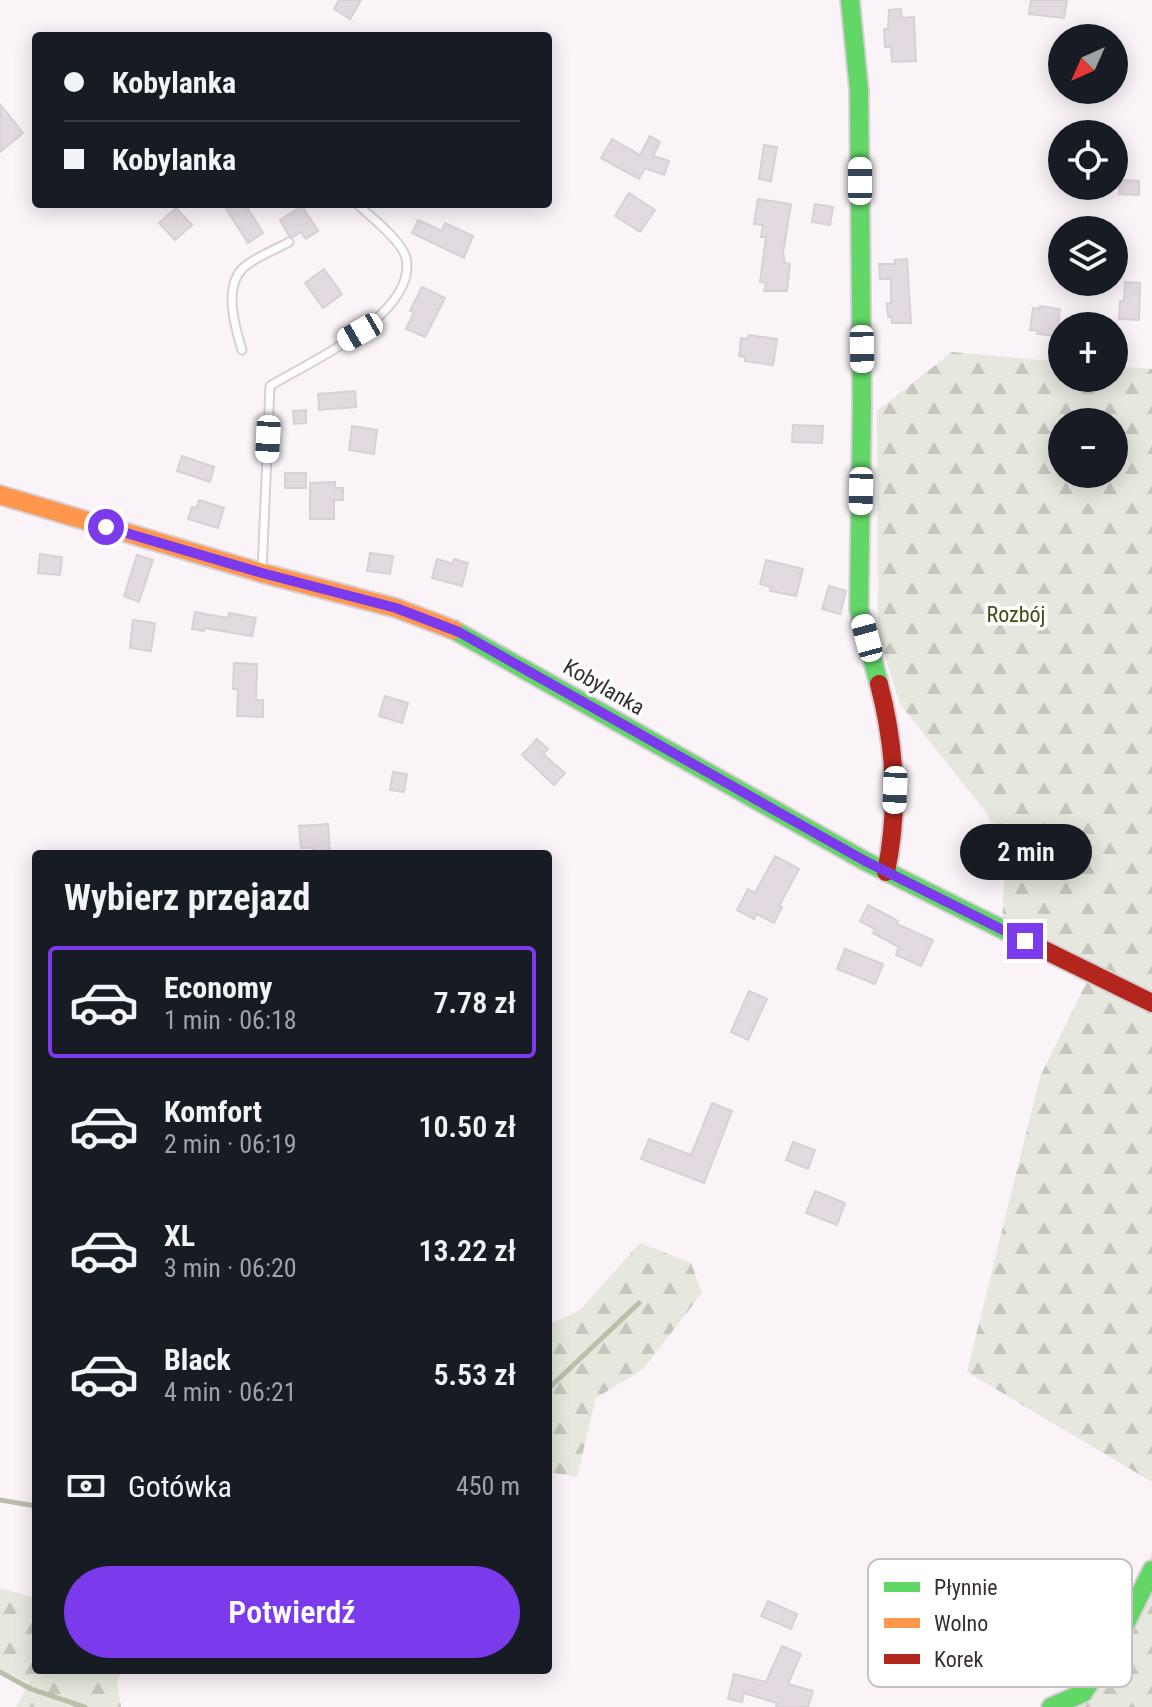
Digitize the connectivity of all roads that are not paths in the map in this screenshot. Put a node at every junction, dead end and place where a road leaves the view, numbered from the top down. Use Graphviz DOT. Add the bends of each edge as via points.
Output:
graph roads {
  1 [pos="850,0"];
  2 [pos="361,208"];
  3 [pos="289,242"];
  4 [pos="242,350"];
  5 [pos="0,495"];
  6 [pos="262,573"];
  7 [pos="886,872"];
  8 [pos="1152,1003"];
  9 [pos="1152,1570"];
  10 [pos="1132,1611"];
  11 [pos="1087,1687"];
  12 [pos="1051,1707"];
  1 -- 7 [label="street" via="859,90 859,609 882,696 895,790"];
  2 -- 6 [label="lane" via="406,256 407,278 390,308 360,332 270,386"];
  3 -- 4 [label="lane" via="243,269 237,279 233,308"];
  5 -- 6 [label="street, Kobylanka"];
  6 -- 7 [label="street, Kobylanka" via="396,608 459,632"];
  7 -- 8 [label="street, Kobylanka"];
  9 -- 10 [label="street"];
  11 -- 12 [label="street"];
}
